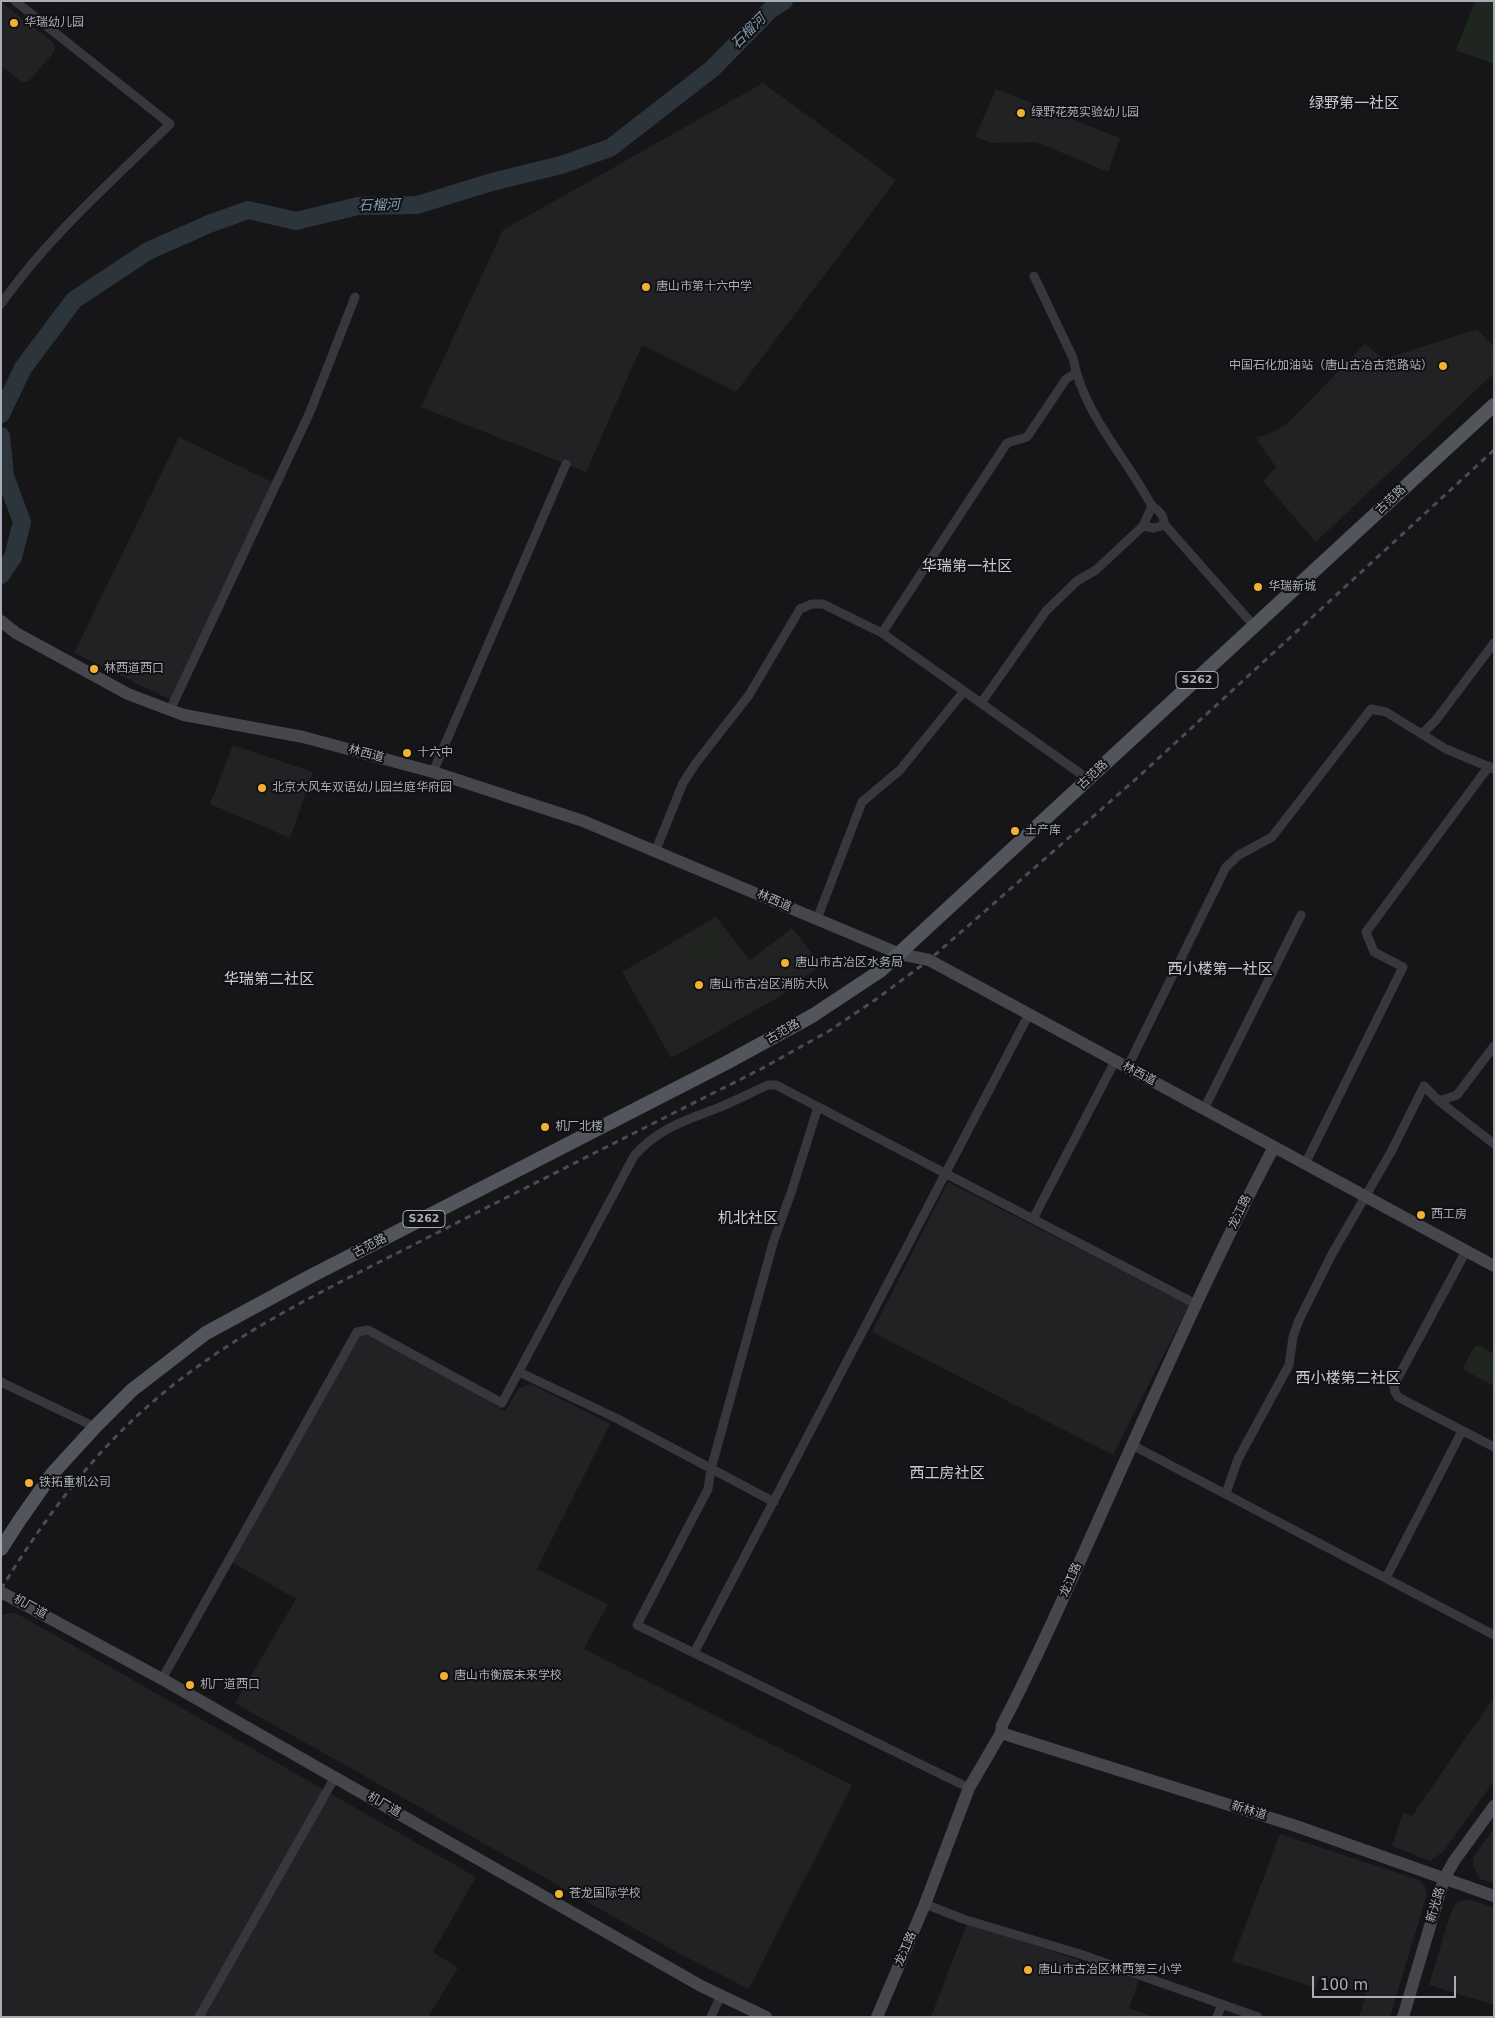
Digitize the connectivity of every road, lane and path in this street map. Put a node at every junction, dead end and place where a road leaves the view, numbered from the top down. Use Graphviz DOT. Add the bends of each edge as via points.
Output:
graph roads {
  1 [pos="15,1"];
  2 [pos="1034,276"];
  3 [pos="355,297"];
  4 [pos="1,304"];
  5 [pos="1076,373"];
  6 [pos="1494,405"];
  7 [pos="566,464"];
  8 [pos="1152,506"];
  9 [pos="1165,525"];
  10 [pos="1143,526"];
  11 [pos="2,621"];
  12 [pos="1255,627"];
  13 [pos="882,633"];
  14 [pos="1494,643"];
  15 [pos="964,690"];
  16 [pos="981,703"];
  17 [pos="170,710"];
  18 [pos="1422,734"];
  19 [pos="1492,767"];
  20 [pos="433,772"];
  21 [pos="1088,779"];
  22 [pos="655,852"];
  23 [pos="1301,915"];
  24 [pos="817,919"];
  25 [pos="900,954"];
  26 [pos="1029,1014"];
  27 [pos="1494,1046"];
  28 [pos="1115,1061"];
  29 [pos="1127,1068"];
  30 [pos="1439,1101"];
  31 [pos="818,1107"];
  32 [pos="1204,1109"];
  33 [pos="1494,1144"];
  34 [pos="1274,1147"];
  35 [pos="1305,1164"];
  36 [pos="946,1174"];
  37 [pos="1365,1196"];
  38 [pos="1033,1219"];
  39 [pos="1466,1251"];
  40 [pos="1494,1266"];
  41 [pos="1196,1304"];
  42 [pos="519,1372"];
  43 [pos="1,1382"];
  44 [pos="95,1427"];
  45 [pos="1462,1431"];
  46 [pos="1132,1445"];
  47 [pos="1494,1447"];
  48 [pos="711,1469"];
  49 [pos="1226,1493"];
  50 [pos="774,1502"];
  51 [pos="1,1549"];
  52 [pos="1386,1578"];
  53 [pos="1,1592"];
  54 [pos="1494,1635"];
  55 [pos="694,1653"];
  56 [pos="162,1679"];
  57 [pos="1001,1733"];
  58 [pos="335,1777"];
  59 [pos="969,1788"];
  60 [pos="1494,1806"];
  61 [pos="1444,1879"];
  62 [pos="1494,1896"];
  63 [pos="925,1904"];
  64 [pos="721,1995"];
  65 [pos="1222,2004"];
  66 [pos="198,2017"];
  67 [pos="711,2017"];
  68 [pos="766,2017"];
  69 [pos="878,2017"];
  70 [pos="1217,2017"];
  71 [pos="1258,2017"];
  72 [pos="1403,2017"];
  1 -- 4 [label="street" via="170,124 56,237"];
  2 -- 5 [label="street" via="1073,358"];
  3 -- 17 [label="street" via="310,412"];
  5 -- 8 [label="street" via="1095,415"];
  5 -- 13 [label="street" via="1066,379 1027,437 1007,443"];
  6 -- 12 [label="main road, 古范路 / S262"];
  7 -- 20 [label="street"];
  8 -- 9 [label="street" via="1162,514"];
  8 -- 10 [label="street"];
  9 -- 10 [label="street"];
  9 -- 12 [label="street"];
  10 -- 16 [label="street" via="1046,611"];
  11 -- 17 [label="street, 林西道" via="16,633 128,694"];
  12 -- 21 [label="main road, 古范路 / S262"];
  13 -- 15 [label="street"];
  13 -- 22 [label="street" via="823,604 800,608 748,695 683,783"];
  14 -- 18 [label="street"];
  15 -- 16 [label="street"];
  15 -- 24 [label="street" via="900,770 862,802"];
  16 -- 21 [label="street"];
  17 -- 20 [label="street, 林西道" via="303,737"];
  18 -- 19 [label="street" via="1459,756"];
  18 -- 29 [label="street" via="1386,712 1371,709 1272,837 1239,855 1226,867"];
  19 -- 35 [label="street" via="1366,932 1374,952 1403,967"];
  20 -- 22 [label="street, 林西道" via="583,822"];
  21 -- 25 [label="main road, 古范路 / S262"];
  22 -- 24 [label="street, 林西道"];
  23 -- 32 [label="street"];
  24 -- 25 [label="street, 林西道"];
  25 -- 26 [label="street, 林西道" via="928,960"];
  25 -- 44 [label="main road, 古范路 / S262" via="812,1016 311,1276 206,1334 132,1390"];
  26 -- 28 [label="street, 林西道"];
  26 -- 36 [label="street"];
  27 -- 30 [label="street" via="1457,1095"];
  28 -- 29 [label="street, 林西道"];
  28 -- 38 [label="street"];
  29 -- 32 [label="street, 林西道"];
  30 -- 33 [label="street"];
  30 -- 37 [label="street" via="1424,1086"];
  31 -- 36 [label="street"];
  31 -- 42 [label="street" via="776,1085 768,1085 682,1120 643,1145 602,1213"];
  31 -- 48 [label="street" via="773,1243"];
  32 -- 34 [label="street, 林西道"];
  34 -- 35 [label="street, 林西道"];
  34 -- 41 [label="street, 龙江路"];
  35 -- 37 [label="street, 林西道"];
  36 -- 38 [label="street"];
  36 -- 50 [label="street"];
  37 -- 39 [label="street, 林西道"];
  37 -- 49 [label="street" via="1299,1320 1288,1365 1238,1458"];
  38 -- 41 [label="street"];
  39 -- 40 [label="street, 林西道"];
  39 -- 45 [label="street" via="1394,1385 1398,1397"];
  41 -- 46 [label="street, 龙江路"];
  42 -- 48 [label="street" via="616,1418"];
  42 -- 56 [label="street" via="502,1404 368,1330 356,1332"];
  43 -- 44 [label="street"];
  44 -- 51 [label="main road, 古范路 / S262" via="52,1474"];
  45 -- 47 [label="street"];
  45 -- 52 [label="street"];
  46 -- 49 [label="street"];
  46 -- 57 [label="street, 龙江路"];
  48 -- 50 [label="street"];
  48 -- 55 [label="street" via="708,1489 637,1625"];
  49 -- 52 [label="street"];
  50 -- 55 [label="street"];
  52 -- 54 [label="street"];
  53 -- 56 [label="street, 机厂道"];
  55 -- 59 [label="street"];
  56 -- 58 [label="street, 机厂道"];
  57 -- 59 [label="street, 龙江路"];
  57 -- 61 [label="street, 新林道" via="1296,1826"];
  58 -- 64 [label="street, 机厂道"];
  58 -- 66 [label="street"];
  59 -- 63 [label="street, 龙江路"];
  60 -- 61 [label="street, 新光路"];
  61 -- 62 [label="street, 新林道"];
  61 -- 72 [label="street, 新光路"];
  63 -- 65 [label="street" via="963,1920 1080,1954"];
  63 -- 69 [label="street, 龙江路"];
  64 -- 67 [label="street"];
  64 -- 68 [label="street, 机厂道"];
  65 -- 70 [label="street"];
  65 -- 71 [label="street"];
}
